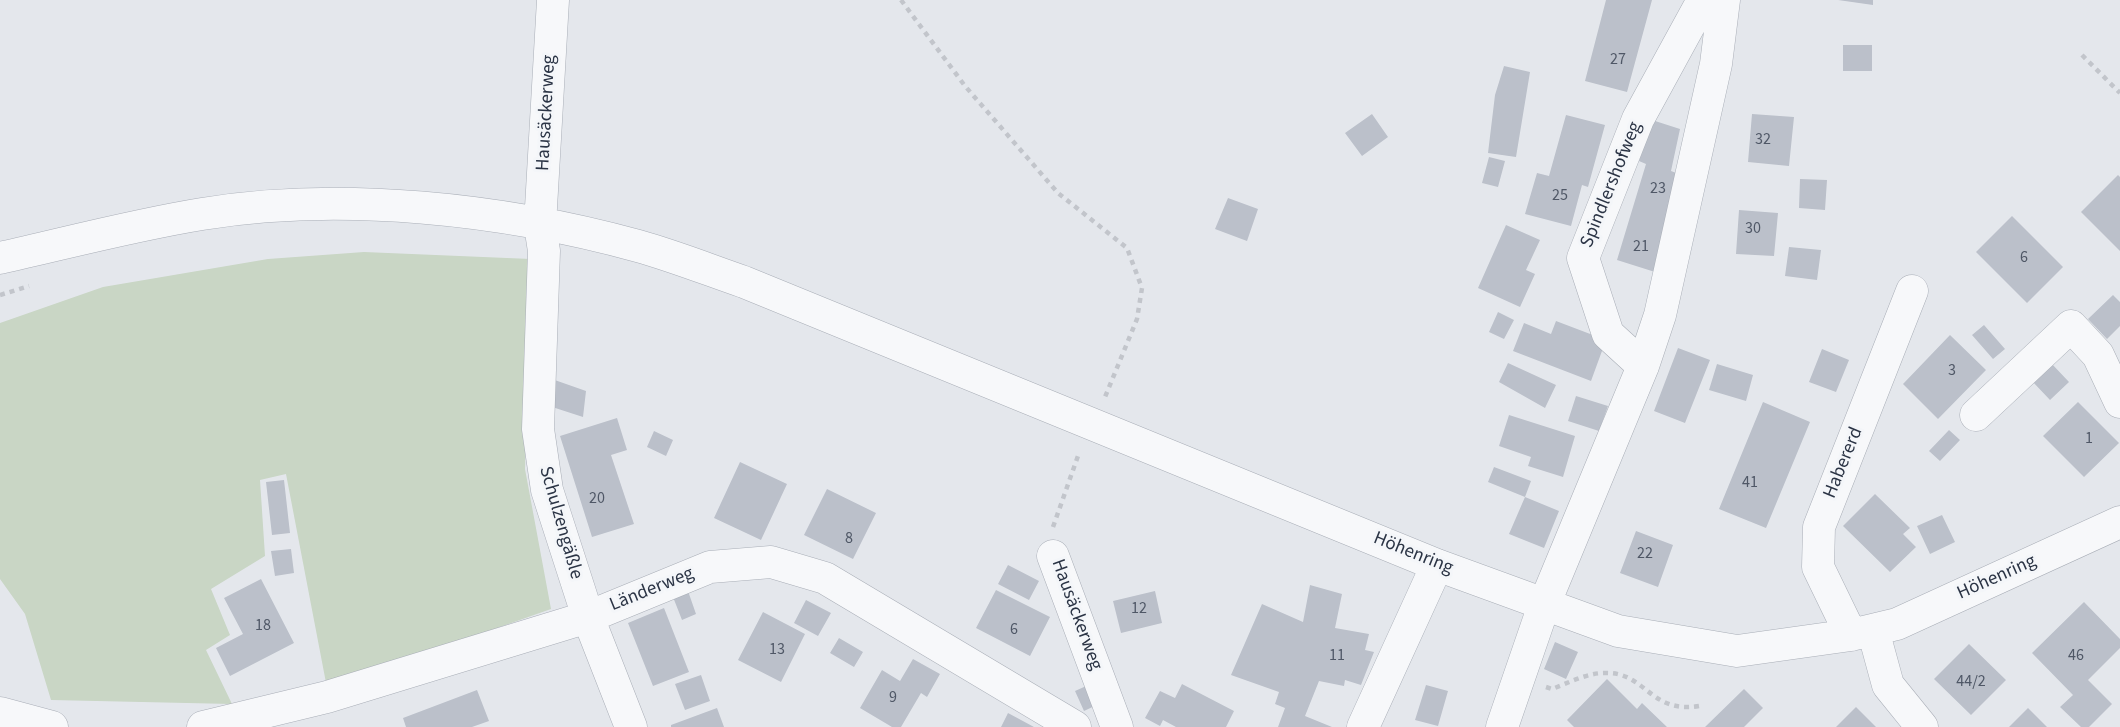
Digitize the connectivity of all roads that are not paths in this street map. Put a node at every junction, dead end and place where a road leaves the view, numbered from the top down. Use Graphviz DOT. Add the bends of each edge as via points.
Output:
graph roads {
  1 [pos="553,0"];
  2 [pos="1703,0"];
  3 [pos="1724,0"];
  4 [pos="540,225"];
  5 [pos="0,258"];
  6 [pos="1912,291"];
  7 [pos="1643,366"];
  8 [pos="2120,402"];
  9 [pos="1976,415"];
  10 [pos="2120,522"];
  11 [pos="1053,556"];
  12 [pos="1437,565"];
  13 [pos="1544,605"];
  14 [pos="588,617"];
  15 [pos="1862,632"];
  16 [pos="0,713"];
  17 [pos="51,727"];
  18 [pos="203,727"];
  19 [pos="631,727"];
  20 [pos="1075,727"];
  21 [pos="1117,727"];
  22 [pos="1363,727"];
  23 [pos="1502,727"];
  24 [pos="1922,727"];
  1 -- 4 [label="street, Hausäckerweg"];
  2 -- 7 [label="street, Spindlershofweg" via="1638,119 1583,258 1608,334"];
  3 -- 7 [label="street" via="1693,176"];
  4 -- 5 [label="street, Höhenring" via="411,206 306,204 203,214"];
  4 -- 12 [label="street, Höhenring" via="638,246 731,278"];
  4 -- 14 [label="street, Schulzengäßle" via="544,251 538,429 547,490"];
  6 -- 15 [label="street, Habererd" via="1819,527 1818,567"];
  7 -- 13 [label="street"];
  8 -- 9 [label="street" via="2098,355 2071,326"];
  10 -- 15 [label="street, Höhenring" via="1897,624"];
  11 -- 21 [label="street, Hausäckerweg"];
  12 -- 13 [label="street, Höhenring"];
  12 -- 22 [label="street"];
  13 -- 15 [label="street, Höhenring" via="1618,631 1737,651"];
  13 -- 23 [label="street"];
  14 -- 18 [label="street, Länderweg" via="327,697"];
  14 -- 19 [label="street, Schulzengäßle"];
  14 -- 20 [label="street, Länderweg" via="710,566 771,562 825,578"];
  15 -- 24 [label="street" via="1888,685"];
  16 -- 17 [label="street"];
}
